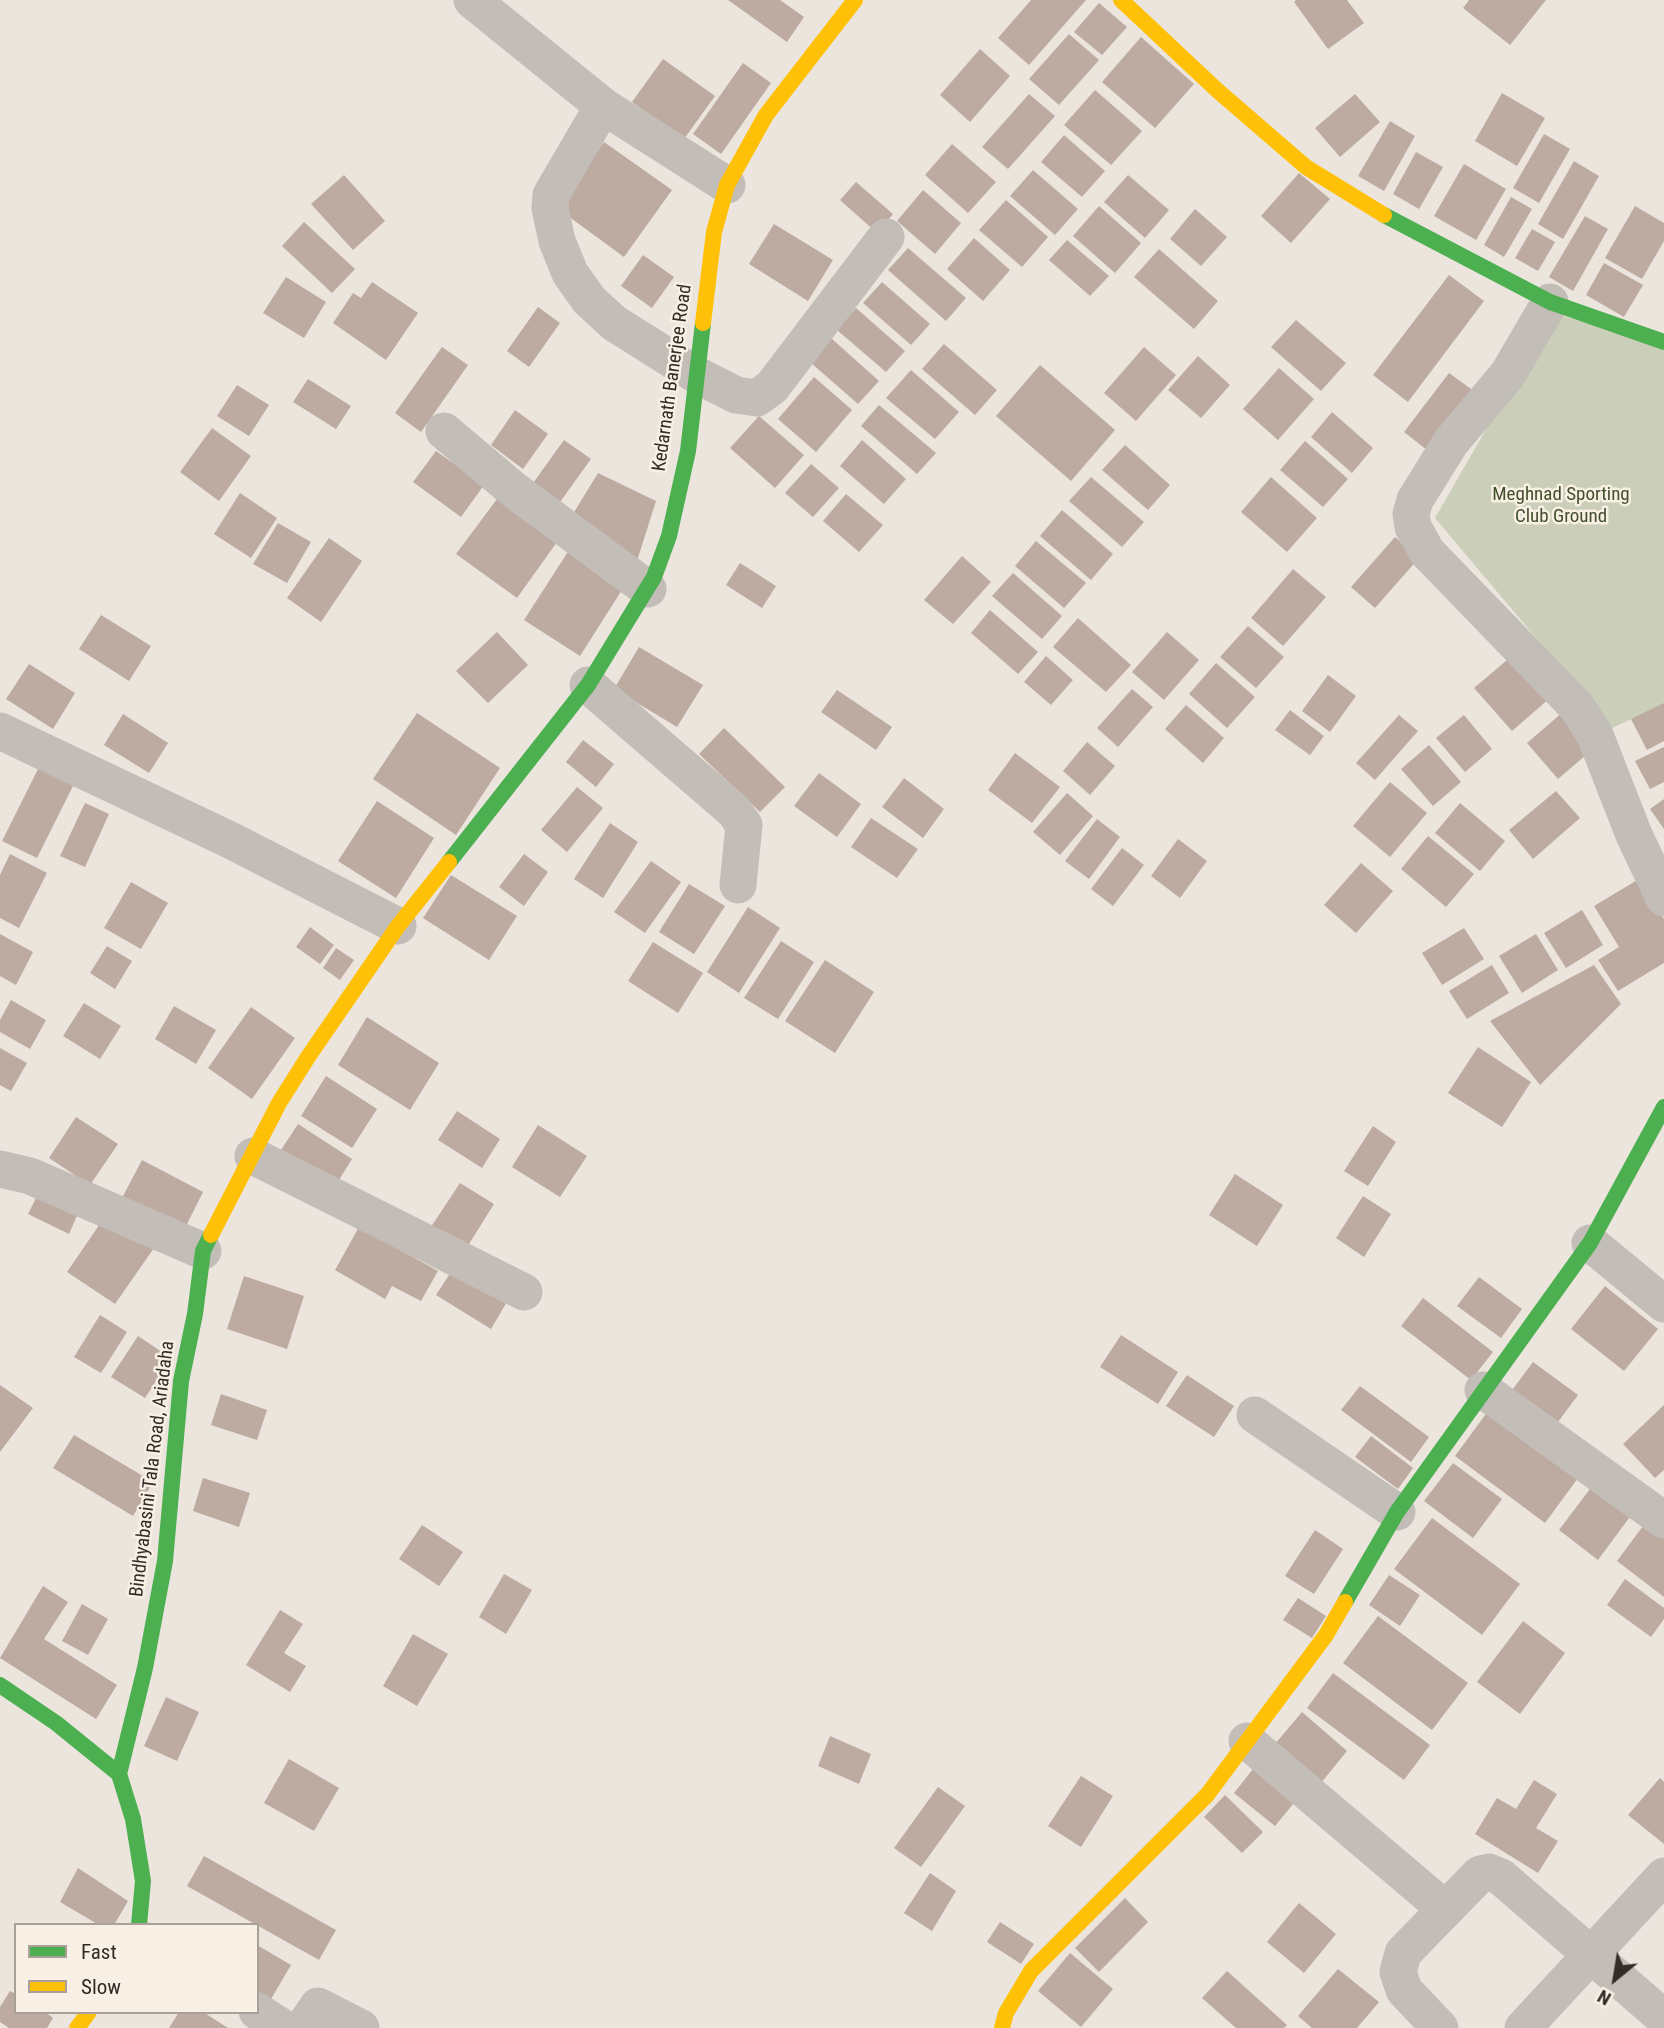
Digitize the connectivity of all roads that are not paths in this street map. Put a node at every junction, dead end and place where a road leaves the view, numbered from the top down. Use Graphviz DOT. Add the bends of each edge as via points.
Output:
graph roads {
  1 [pos="472,0"];
  2 [pos="855,0"];
  3 [pos="1121,0"];
  4 [pos="603,106"];
  5 [pos="727,185"];
  6 [pos="886,237"];
  7 [pos="1550,302"];
  8 [pos="1664,342"];
  9 [pos="695,374"];
  10 [pos="444,431"];
  11 [pos="648,589"];
  12 [pos="589,685"];
  13 [pos="2,736"];
  14 [pos="738,886"];
  15 [pos="1664,898"];
  16 [pos="398,926"];
  17 [pos="1664,1107"];
  18 [pos="253,1156"];
  19 [pos="0,1169"];
  20 [pos="1590,1243"];
  21 [pos="203,1251"];
  22 [pos="524,1292"];
  23 [pos="1664,1304"];
  24 [pos="1483,1390"];
  25 [pos="1255,1415"];
  26 [pos="1396,1512"];
  27 [pos="1664,1520"];
  28 [pos="0,1685"];
  29 [pos="1247,1741"];
  30 [pos="119,1774"];
  31 [pos="1664,1875"];
  32 [pos="1444,1908"];
  33 [pos="139,1923"];
  34 [pos="1592,1955"];
  35 [pos="259,2012"];
  36 [pos="1664,2018"];
  37 [pos="283,2028"];
  38 [pos="303,2028"];
  39 [pos="361,2028"];
  40 [pos="1002,2028"];
  41 [pos="1440,2028"];
  42 [pos="1523,2028"];
  1 -- 4 [label="street"];
  2 -- 5 [label="street, Kedarnath Banerjee Road" via="766,115"];
  3 -- 7 [label="street" via="1306,167 1411,231"];
  4 -- 5 [label="street"];
  4 -- 9 [label="street" via="551,195 557,241 570,273 589,300 614,323"];
  5 -- 9 [label="street, Kedarnath Banerjee Road" via="714,232"];
  6 -- 9 [label="street" via="772,387 757,398 736,395"];
  7 -- 8 [label="street"];
  7 -- 15 [label="street" via="1508,374 1451,442 1415,500 1413,527 1427,552 1577,706 1595,735"];
  9 -- 11 [label="street, Kedarnath Banerjee Road" via="685,463 669,536"];
  10 -- 11 [label="street" via="514,490"];
  11 -- 12 [label="street, Kedarnath Banerjee Road"];
  12 -- 14 [label="street" via="739,818 744,825"];
  12 -- 16 [label="street, Kedarnath Banerjee Road"];
  13 -- 16 [label="street" via="230,840"];
  16 -- 18 [label="street, Bindhyabasini Tala Road, Ariadaha" via="279,1103"];
  17 -- 20 [label="street"];
  18 -- 21 [label="street, Bindhyabasini Tala Road, Ariadaha"];
  18 -- 22 [label="street"];
  19 -- 21 [label="street" via="30,1176"];
  20 -- 23 [label="street"];
  20 -- 24 [label="street"];
  21 -- 30 [label="street, Bindhyabasini Tala Road, Ariadaha" via="181,1381 165,1561"];
  24 -- 26 [label="street"];
  24 -- 27 [label="street"];
  25 -- 26 [label="street"];
  26 -- 29 [label="street" via="1326,1635"];
  28 -- 30 [label="street" via="57,1723"];
  29 -- 32 [label="street"];
  29 -- 40 [label="street" via="1207,1795 1031,1971"];
  30 -- 33 [label="street" via="133,1819 143,1881"];
  31 -- 34 [label="street"];
  32 -- 34 [label="street" via="1480,1874 1489,1872 1502,1877"];
  32 -- 41 [label="street" via="1404,1953 1398,1972 1404,1990"];
  34 -- 36 [label="street"];
  34 -- 42 [label="street"];
  35 -- 37 [label="street"];
  38 -- 39 [label="street" via="318,2006"];
}
